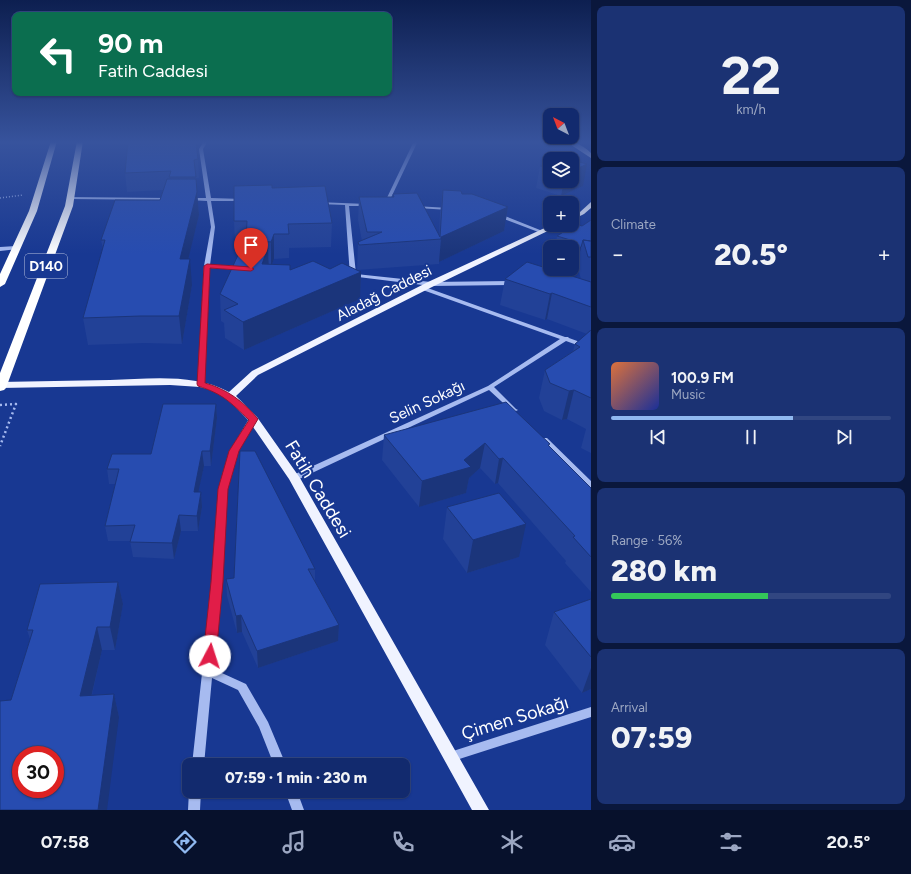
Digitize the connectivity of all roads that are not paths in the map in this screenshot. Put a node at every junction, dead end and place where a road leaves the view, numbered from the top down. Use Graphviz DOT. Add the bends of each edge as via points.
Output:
graph roads {
  1 [pos="43,179"];
  2 [pos="73,179"];
  3 [pos="206,179"];
  4 [pos="396,179"];
  5 [pos="70,198"];
  6 [pos="178,199"];
  7 [pos="186,199"];
  8 [pos="209,199"];
  9 [pos="248,201"];
  10 [pos="311,203"];
  11 [pos="347,204"];
  12 [pos="381,206"];
  13 [pos="393,206"];
  14 [pos="408,207"];
  15 [pos="590,208"];
  16 [pos="454,209"];
  17 [pos="491,213"];
  18 [pos="579,214"];
  19 [pos="543,232"];
  20 [pos="16,248"];
  21 [pos="0,249"];
  22 [pos="207,266"];
  23 [pos="245,268"];
  24 [pos="345,274"];
  25 [pos="353,275"];
  26 [pos="0,284"];
  27 [pos="431,284"];
  28 [pos="520,284"];
  29 [pos="422,288"];
  30 [pos="566,338"];
  31 [pos="591,348"];
  32 [pos="201,384"];
  33 [pos="0,386"];
  34 [pos="490,387"];
  35 [pos="230,396"];
  36 [pos="518,414"];
  37 [pos="254,419"];
  38 [pos="541,436"];
  39 [pos="294,478"];
  40 [pos="591,486"];
  41 [pos="208,671"];
  42 [pos="591,712"];
  43 [pos="449,757"];
  44 [pos="199,758"];
  45 [pos="277,758"];
  46 [pos="195,798"];
  47 [pos="294,798"];
  48 [pos="194,810"];
  49 [pos="298,810"];
  50 [pos="481,810"];
  1 -- 20 [label="highway, D140" via="33,211"];
  2 -- 5 [label="highway, D140"];
  3 -- 8 [label="street"];
  4 -- 12 [label="street"];
  5 -- 6 [label="street"];
  5 -- 33 [label="highway, D140"];
  7 -- 8 [label="street"];
  8 -- 9 [label="street"];
  8 -- 22 [label="street" via="213,227"];
  10 -- 11 [label="street"];
  11 -- 12 [label="street"];
  11 -- 25 [label="street"];
  12 -- 13 [label="street"];
  14 -- 16 [label="street"];
  15 -- 18 [label="main road"];
  17 -- 19 [label="street"];
  19 -- 27 [label="main road, Aladağ Caddesi"];
  20 -- 21 [label="street"];
  20 -- 26 [label="highway, D140"];
  22 -- 23 [label="street"];
  22 -- 32 [label="street"];
  24 -- 25 [label="street"];
  25 -- 27 [label="street"];
  27 -- 28 [label="street"];
  27 -- 29 [label="main road, Aladağ Caddesi"];
  29 -- 30 [label="street"];
  29 -- 35 [label="main road, Aladağ Caddesi" via="255,373"];
  30 -- 31 [label="street"];
  30 -- 34 [label="street, Selin Sokağı"];
  32 -- 33 [label="main road, Fatih Caddesi" via="170,382"];
  32 -- 35 [label="main road, Fatih Caddesi"];
  34 -- 36 [label="street"];
  34 -- 39 [label="street, Selin Sokağı"];
  35 -- 37 [label="main road, Fatih Caddesi"];
  37 -- 39 [label="main road, Fatih Caddesi"];
  37 -- 41 [label="street" via="234,451 223,489"];
  38 -- 40 [label="street"];
  39 -- 43 [label="main road, Fatih Caddesi"];
  41 -- 44 [label="street"];
  41 -- 45 [label="street" via="242,687 264,725"];
  42 -- 43 [label="street, Çimen Sokağı"];
  43 -- 50 [label="main road, Fatih Caddesi"];
  46 -- 48 [label="street"];
  47 -- 49 [label="street"];
}
